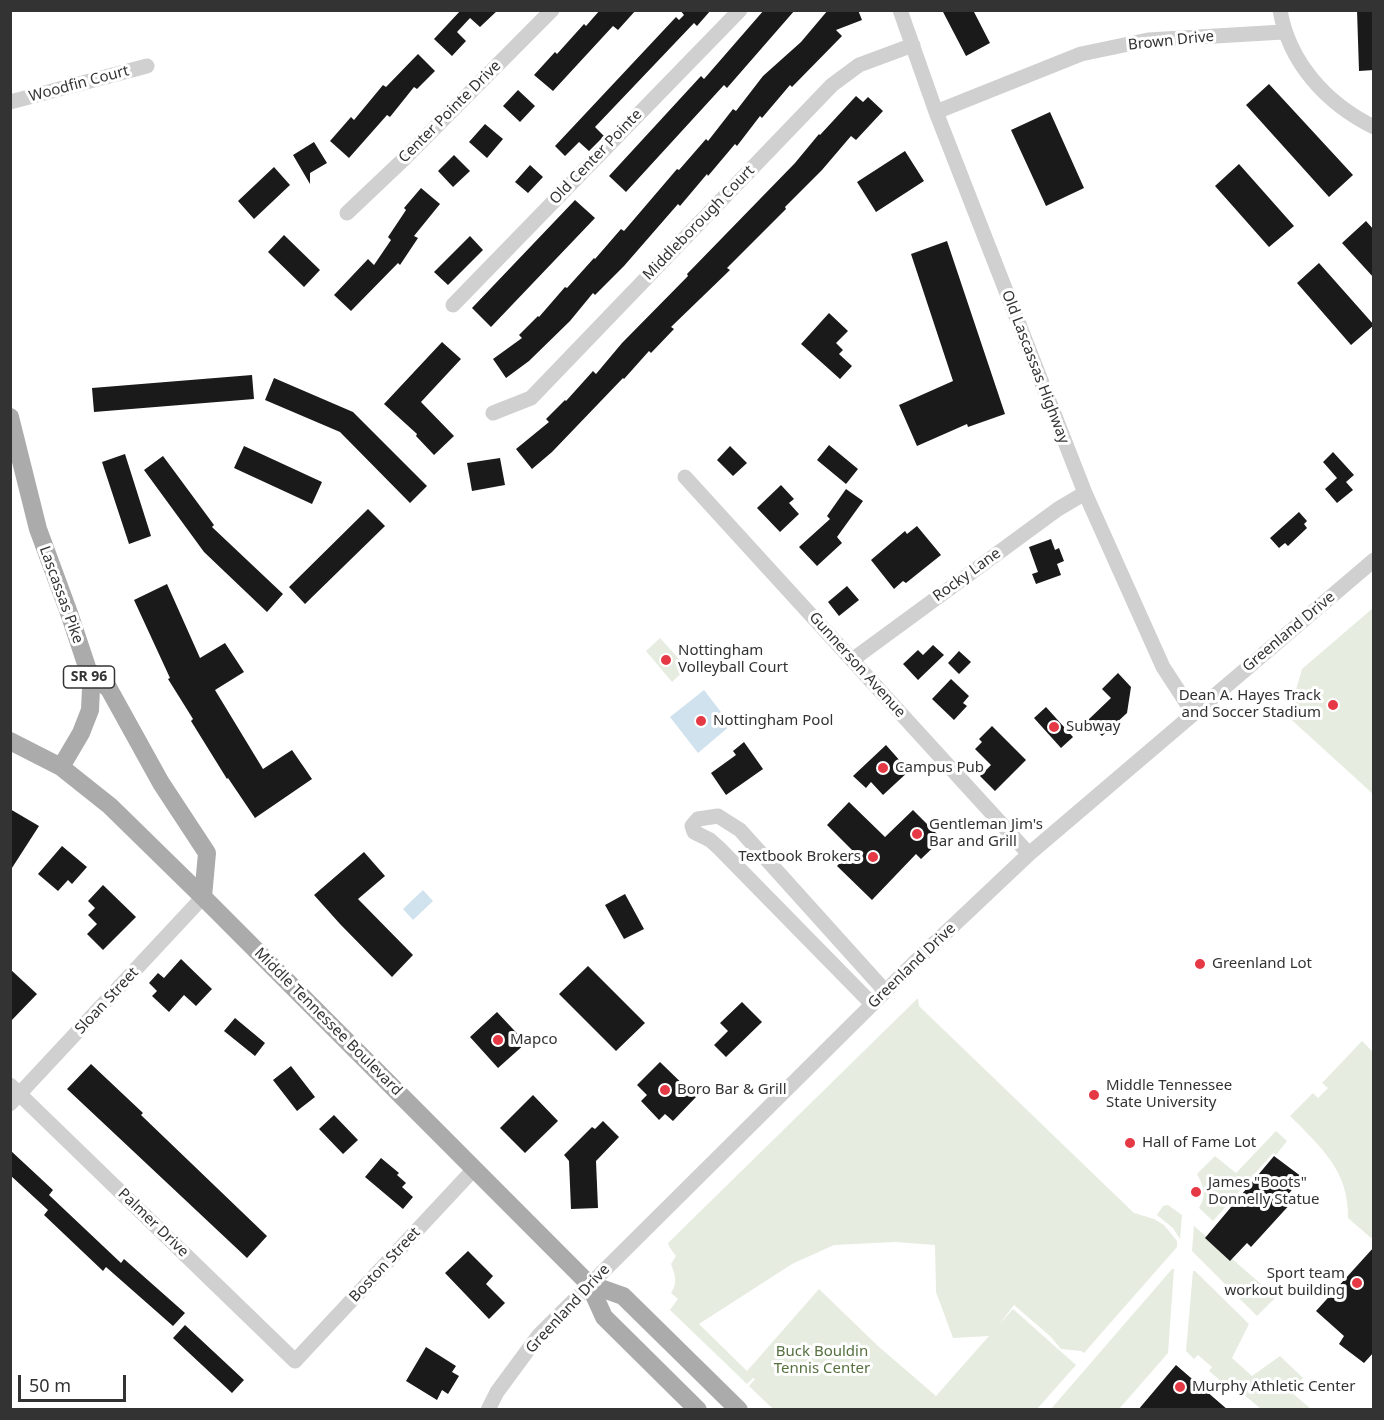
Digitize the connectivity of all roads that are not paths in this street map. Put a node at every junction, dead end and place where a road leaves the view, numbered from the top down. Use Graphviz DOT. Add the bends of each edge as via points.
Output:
graph roads {
  1 [pos="552,10"];
  2 [pos="740,10"];
  3 [pos="900,10"];
  4 [pos="1280,10"];
  5 [pos="1283,32"];
  6 [pos="913,45"];
  7 [pos="147,66"];
  8 [pos="10,102"];
  9 [pos="936,112"];
  10 [pos="1374,127"];
  11 [pos="346,213"];
  12 [pos="453,305"];
  13 [pos="493,413"];
  14 [pos="10,417"];
  15 [pos="685,477"];
  16 [pos="1084,493"];
  17 [pos="1374,560"];
  18 [pos="852,660"];
  19 [pos="88,670"];
  20 [pos="1193,713"];
  21 [pos="10,741"];
  22 [pos="61,767"];
  23 [pos="1029,854"];
  24 [pos="203,897"];
  25 [pos="885,991"];
  26 [pos="872,1005"];
  27 [pos="14,1094"];
  28 [pos="474,1169"];
  29 [pos="589,1284"];
  30 [pos="295,1361"];
  31 [pos="488,1410"];
  32 [pos="698,1410"];
  33 [pos="740,1410"];
  1 -- 11 [label="street, Center Pointe Drive"];
  2 -- 12 [label="street, Old Center Pointe"];
  3 -- 6 [label="street, Old Lascassas Highway"];
  4 -- 5 [label="street"];
  5 -- 9 [label="street, Brown Drive" via="1148,40 1081,54"];
  5 -- 10 [label="street" via="1317,87 1355,118"];
  6 -- 9 [label="street, Old Lascassas Highway"];
  6 -- 13 [label="street, Middleborough Court" via="859,65 832,85 531,398"];
  7 -- 8 [label="street, Woodfin Court"];
  9 -- 16 [label="street, Old Lascassas Highway"];
  14 -- 19 [label="main road, Lascassas Pike / SR 96" via="38,529"];
  15 -- 18 [label="street, Gunnerson Avenue"];
  16 -- 18 [label="street, Rocky Lane"];
  16 -- 20 [label="street, Old Lascassas Highway" via="1163,667"];
  17 -- 20 [label="street, Greenland Drive"];
  18 -- 23 [label="street, Gunnerson Avenue"];
  19 -- 22 [label="main road, Lascassas Pike / SR 96" via="90,710"];
  19 -- 24 [label="main road" via="109,689 161,783 207,853"];
  20 -- 23 [label="street, Greenland Drive"];
  21 -- 22 [label="main road, Middle Tennessee Boulevard"];
  22 -- 24 [label="main road, Middle Tennessee Boulevard" via="110,806"];
  23 -- 25 [label="street, Greenland Drive"];
  24 -- 27 [label="street, Sloan Street"];
  24 -- 28 [label="main road, Middle Tennessee Boulevard"];
  25 -- 26 [label="street, Greenland Drive"];
  25 -- 26 [label="street" via="740,830 717,816 698,819 692,826 694,832 719,848"];
  26 -- 29 [label="street, Greenland Drive"];
  27 -- 30 [label="street, Palmer Drive"];
  28 -- 29 [label="main road, Middle Tennessee Boulevard"];
  28 -- 30 [label="street, Boston Street"];
  29 -- 31 [label="street, Greenland Drive" via="539,1335"];
  29 -- 32 [label="main road, Middle Tennessee Boulevard" via="603,1317"];
  29 -- 33 [label="main road, Middle Tennessee Boulevard" via="623,1296"];
}
